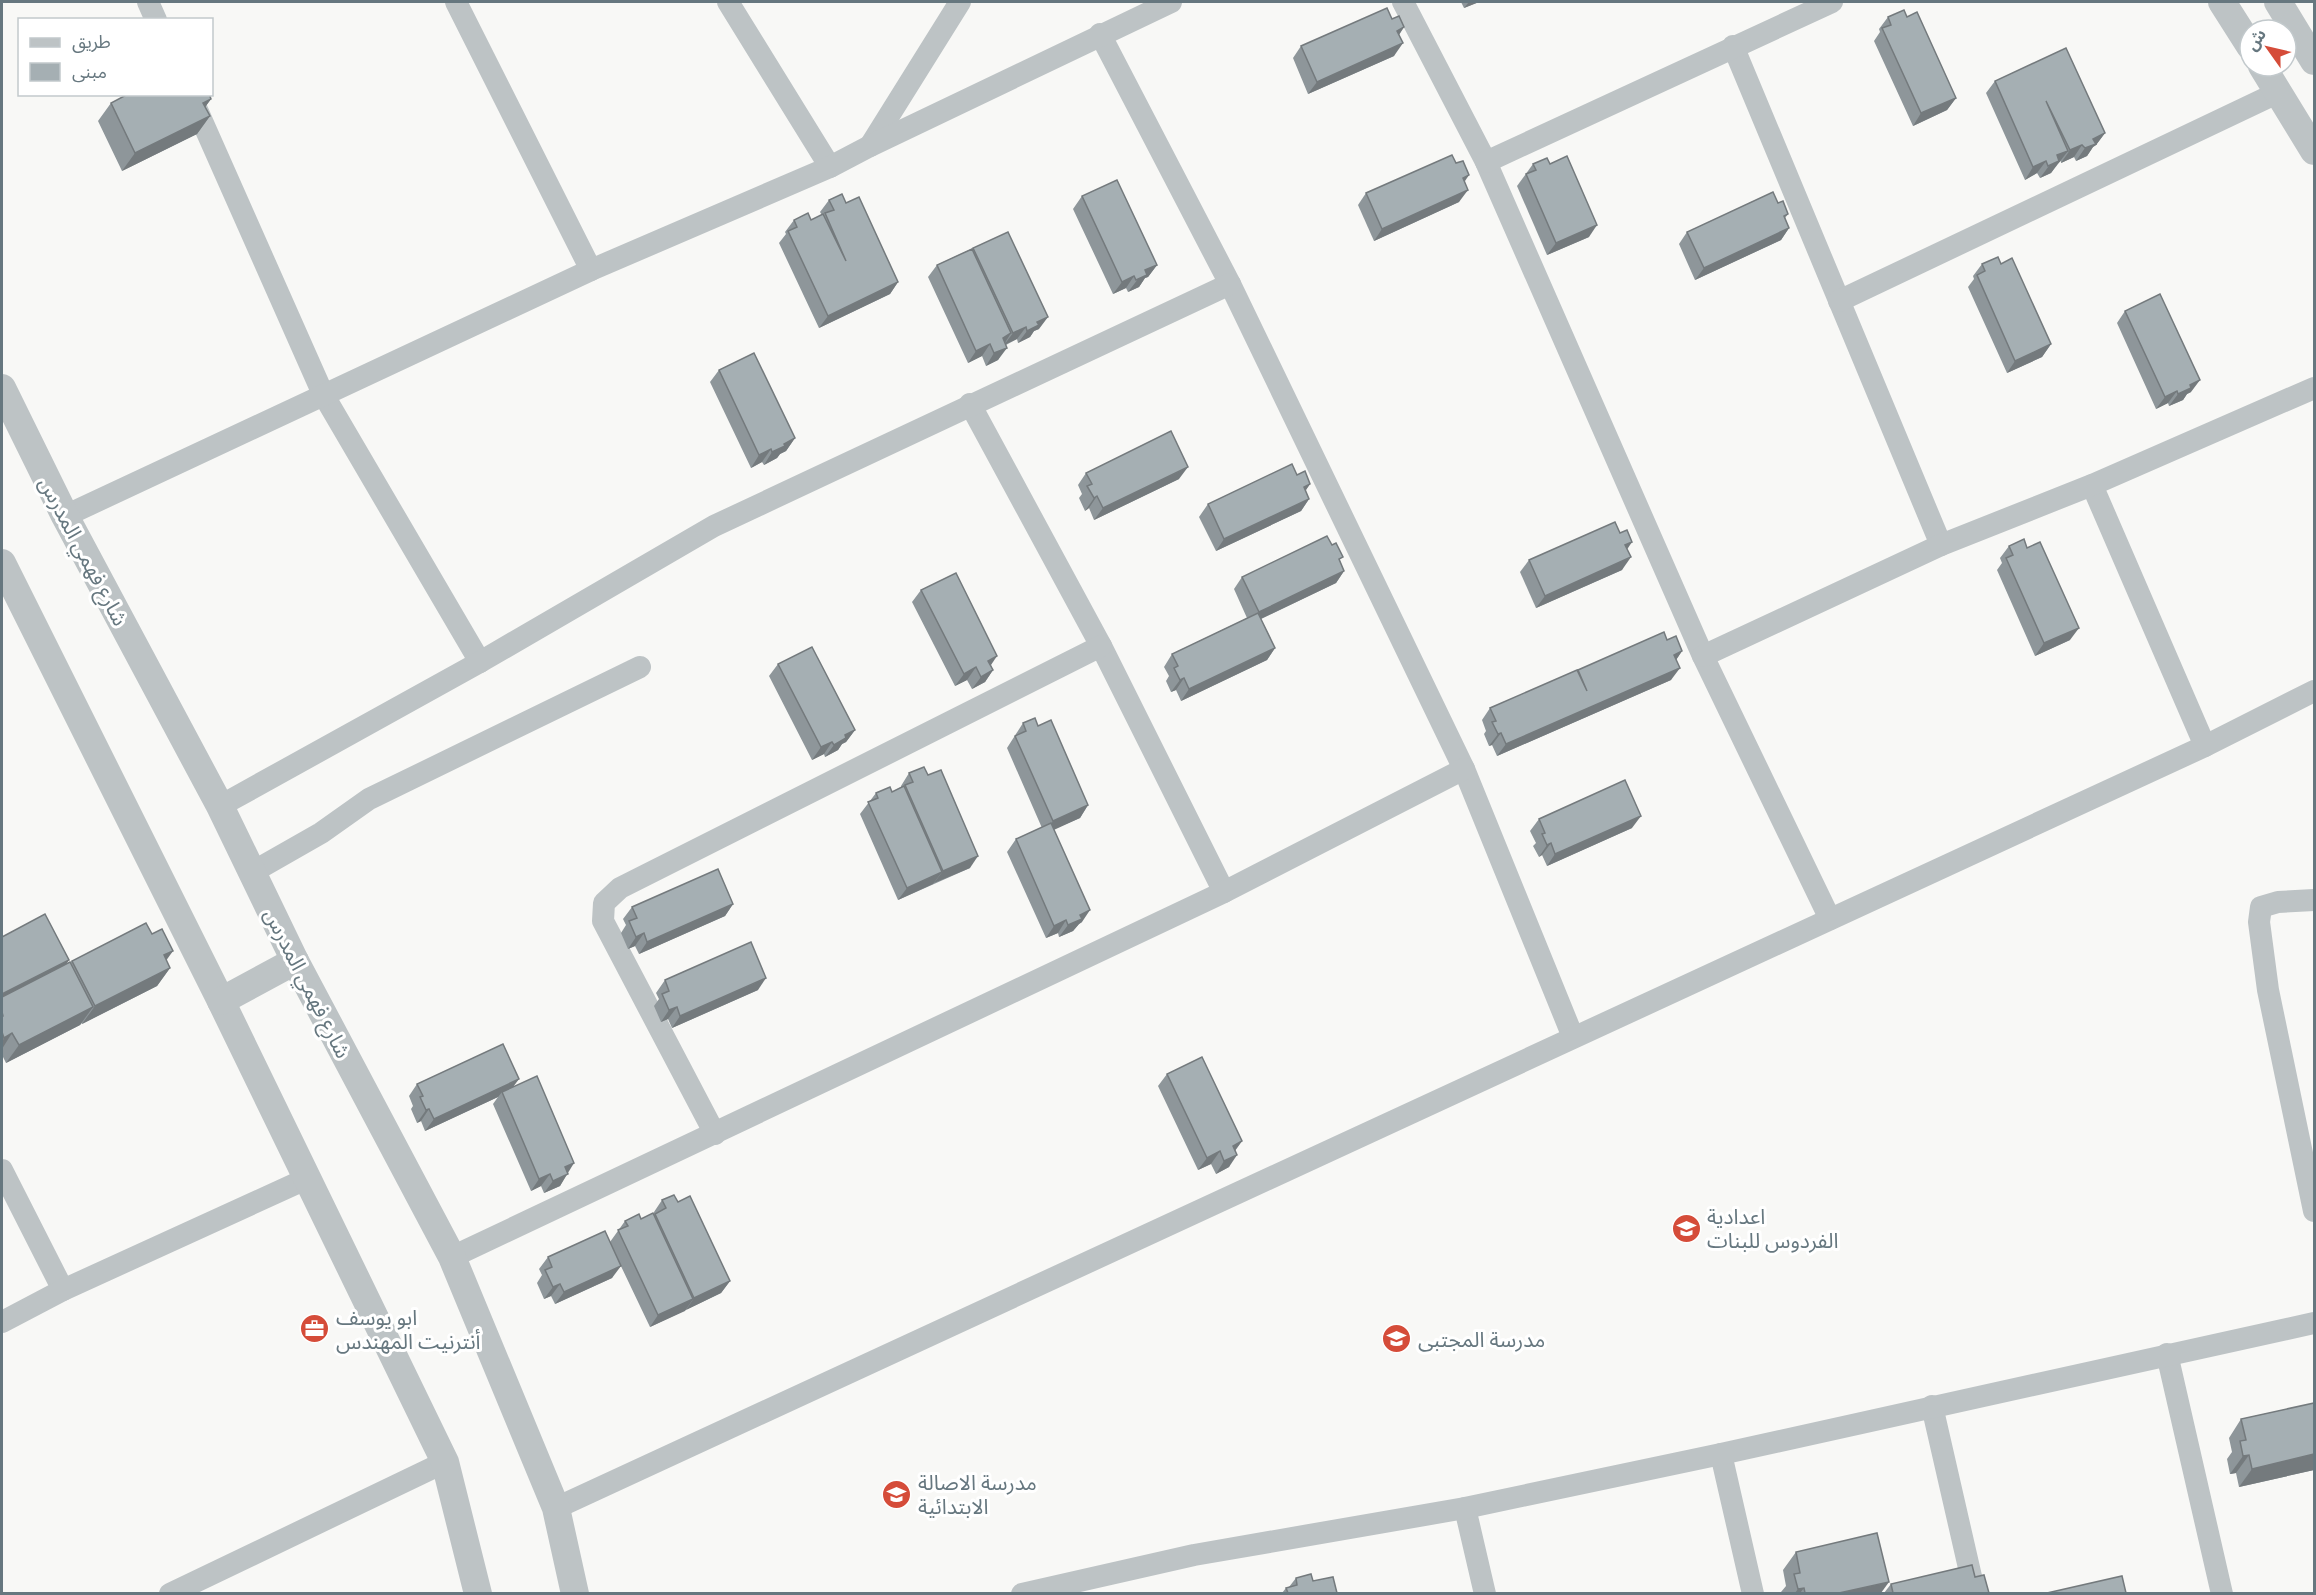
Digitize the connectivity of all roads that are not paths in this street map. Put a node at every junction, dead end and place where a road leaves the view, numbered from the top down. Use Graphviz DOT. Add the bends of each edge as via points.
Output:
graph roads {
  1 [pos="148,2"];
  2 [pos="456,2"];
  3 [pos="728,2"];
  4 [pos="960,2"];
  5 [pos="1171,2"];
  6 [pos="1403,2"];
  7 [pos="1832,2"];
  8 [pos="2222,2"];
  9 [pos="2278,2"];
  10 [pos="155,18"];
  11 [pos="2238,27"];
  12 [pos="1100,34"];
  13 [pos="1733,46"];
  14 [pos="2314,61"];
  15 [pos="2270,78"];
  16 [pos="2279,92"];
  17 [pos="191,96"];
  18 [pos="870,146"];
  19 [pos="2314,151"];
  20 [pos="1486,162"];
  21 [pos="830,167"];
  22 [pos="591,270"];
  23 [pos="1230,284"];
  24 [pos="1839,301"];
  25 [pos="2314,387"];
  26 [pos="2,388"];
  27 [pos="323,394"];
  28 [pos="970,404"];
  29 [pos="2092,485"];
  30 [pos="65,516"];
  31 [pos="1941,545"];
  32 [pos="2,563"];
  33 [pos="1101,645"];
  34 [pos="1703,656"];
  35 [pos="480,662"];
  36 [pos="640,667"];
  37 [pos="2314,691"];
  38 [pos="2205,746"];
  39 [pos="1464,769"];
  40 [pos="220,806"];
  41 [pos="251,873"];
  42 [pos="1224,892"];
  43 [pos="2314,900"];
  44 [pos="1830,919"];
  45 [pos="295,961"];
  46 [pos="220,1001"];
  47 [pos="1573,1037"];
  48 [pos="714,1134"];
  49 [pos="2,1170"];
  50 [pos="306,1179"];
  51 [pos="2314,1211"];
  52 [pos="452,1257"];
  53 [pos="63,1290"];
  54 [pos="2,1322"];
  55 [pos="2314,1323"];
  56 [pos="2167,1354"];
  57 [pos="1932,1406"];
  58 [pos="1721,1454"];
  59 [pos="445,1462"];
  60 [pos="556,1508"];
  61 [pos="1464,1508"];
  62 [pos="170,1593"];
  63 [pos="478,1593"];
  64 [pos="575,1593"];
  65 [pos="1022,1593"];
  66 [pos="1485,1593"];
  67 [pos="1753,1593"];
  68 [pos="1975,1593"];
  69 [pos="2222,1593"];
  1 -- 10 [label="street"];
  2 -- 22 [label="street"];
  3 -- 21 [label="street"];
  4 -- 18 [label="street"];
  5 -- 12 [label="street"];
  6 -- 20 [label="street"];
  7 -- 13 [label="street"];
  8 -- 11 [label="street"];
  9 -- 14 [label="street"];
  12 -- 18 [label="street"];
  12 -- 23 [label="street"];
  13 -- 20 [label="street"];
  13 -- 24 [label="street"];
  15 -- 16 [label="street"];
  16 -- 19 [label="street"];
  16 -- 24 [label="street"];
  17 -- 27 [label="street"];
  18 -- 21 [label="street"];
  20 -- 34 [label="street"];
  21 -- 22 [label="street"];
  22 -- 27 [label="street"];
  23 -- 28 [label="street"];
  23 -- 39 [label="street"];
  24 -- 31 [label="street"];
  25 -- 29 [label="street"];
  26 -- 30 [label="street, شارع فهمي المدرس"];
  27 -- 30 [label="street"];
  27 -- 35 [label="street"];
  28 -- 33 [label="street"];
  28 -- 35 [label="street" via="714,526"];
  29 -- 31 [label="street"];
  29 -- 38 [label="street"];
  30 -- 40 [label="street, شارع فهمي المدرس"];
  31 -- 34 [label="street"];
  32 -- 46 [label="street"];
  33 -- 42 [label="street"];
  33 -- 48 [label="street" via="620,888 604,903 603,921"];
  34 -- 44 [label="street"];
  35 -- 40 [label="street"];
  36 -- 41 [label="street" via="369,800"];
  37 -- 38 [label="street"];
  38 -- 44 [label="street"];
  39 -- 42 [label="street"];
  39 -- 47 [label="street"];
  40 -- 41 [label="street, شارع فهمي المدرس"];
  41 -- 45 [label="street, شارع فهمي المدرس"];
  42 -- 48 [label="street"];
  43 -- 51 [label="street" via="2260,907 2259,922 2268,990"];
  44 -- 47 [label="street"];
  45 -- 46 [label="street"];
  45 -- 52 [label="street, شارع فهمي المدرس"];
  46 -- 50 [label="street"];
  47 -- 60 [label="street"];
  48 -- 52 [label="street"];
  49 -- 53 [label="street"];
  50 -- 53 [label="street"];
  50 -- 59 [label="street"];
  52 -- 60 [label="street, شارع فهمي المدرس"];
  53 -- 54 [label="street"];
  55 -- 56 [label="street"];
  56 -- 57 [label="street"];
  56 -- 69 [label="street"];
  57 -- 58 [label="street"];
  57 -- 68 [label="street"];
  58 -- 61 [label="street"];
  58 -- 67 [label="street"];
  59 -- 62 [label="street"];
  59 -- 63 [label="street"];
  60 -- 64 [label="street, شارع فهمي المدرس"];
  61 -- 65 [label="street" via="1194,1555"];
  61 -- 66 [label="street"];
}
